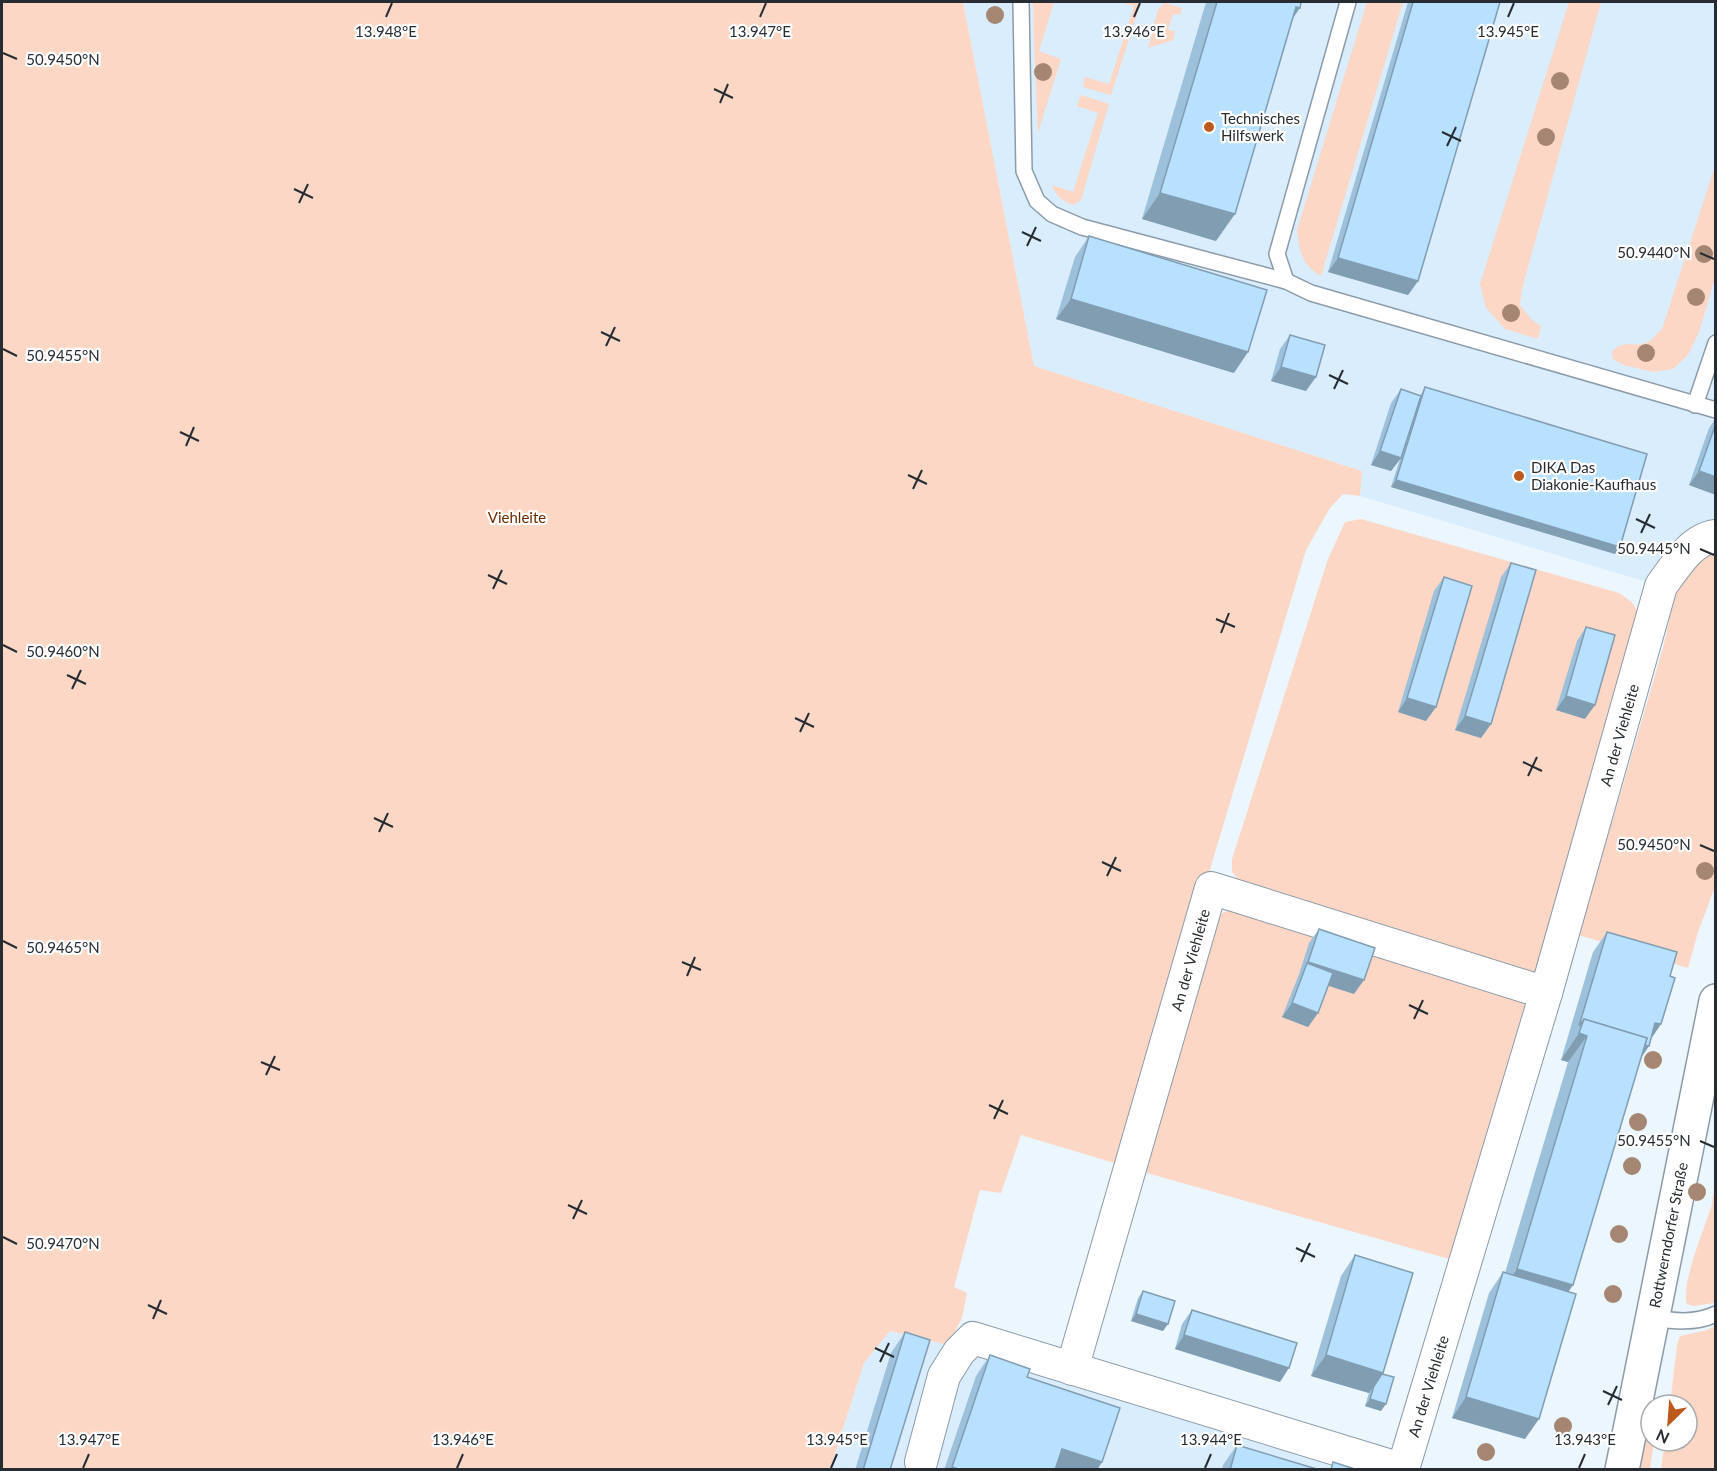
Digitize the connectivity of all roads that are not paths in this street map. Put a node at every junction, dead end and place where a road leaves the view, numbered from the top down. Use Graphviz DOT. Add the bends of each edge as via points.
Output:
graph roads {
  1 [pos="1020,2"];
  2 [pos="1348,2"];
  3 [pos="1286,281"];
  4 [pos="1716,343"];
  5 [pos="1695,405"];
  6 [pos="1716,410"];
  7 [pos="1716,536"];
  8 [pos="1546,993"];
  9 [pos="1716,1001"];
  10 [pos="1716,1314"];
  11 [pos="1651,1318"];
  12 [pos="1072,1369"];
  13 [pos="921,1462"];
  14 [pos="1404,1470"];
  15 [pos="1622,1470"];
  1 -- 3 [label="lane" via="1024,171 1037,201 1052,214 1082,227"];
  2 -- 3 [label="lane" via="1277,254"];
  3 -- 5 [label="lane" via="1311,293"];
  4 -- 5 [label="lane"];
  5 -- 6 [label="lane"];
  7 -- 8 [label="street, An der Viehleite" via="1704,537 1661,586"];
  8 -- 12 [label="street, An der Viehleite" via="1211,888"];
  8 -- 14 [label="street, An der Viehleite"];
  9 -- 11 [label="main road, Rottwerndorfer Straße"];
  10 -- 11 [label="lane" via="1704,1320 1675,1322"];
  11 -- 15 [label="main road, Rottwerndorfer Straße"];
  12 -- 13 [label="street, An der Viehleite" via="973,1338 944,1376"];
  12 -- 14 [label="street, An der Viehleite"];
}
